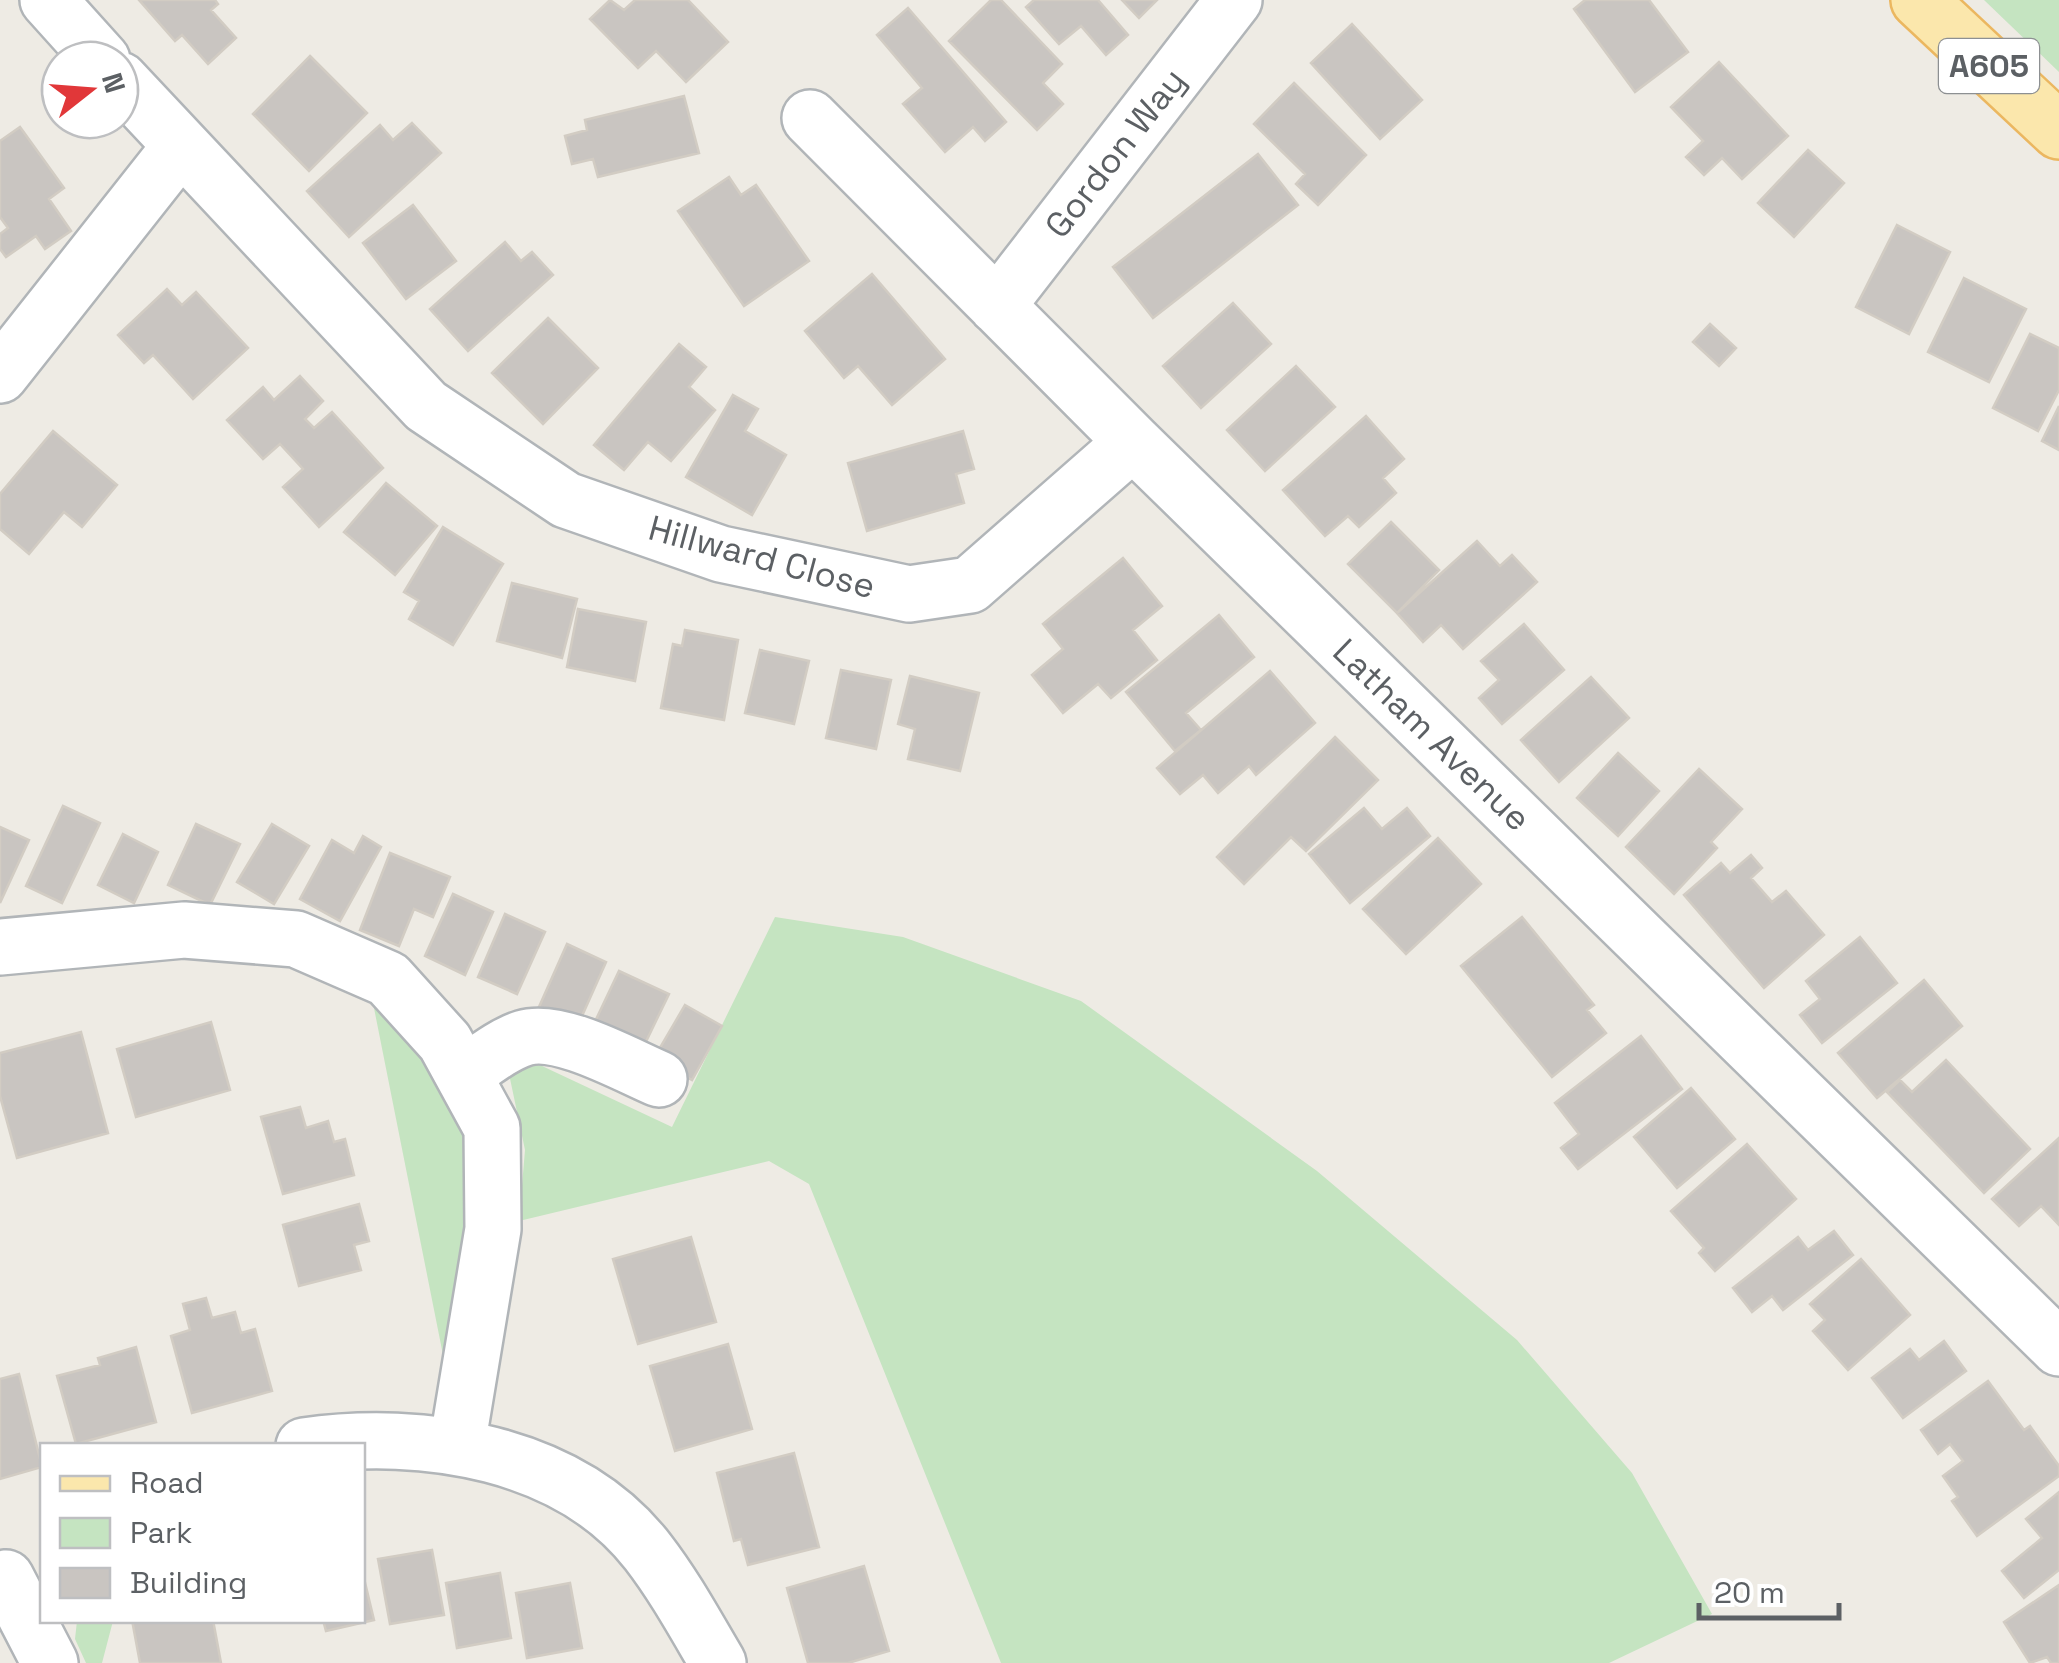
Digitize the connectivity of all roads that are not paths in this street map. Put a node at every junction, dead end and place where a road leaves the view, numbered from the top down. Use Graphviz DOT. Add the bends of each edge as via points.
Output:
graph roads {
  1 [pos="48,0"];
  2 [pos="1234,0"];
  3 [pos="1920,0"];
  4 [pos="84,40"];
  5 [pos="140,102"];
  6 [pos="810,118"];
  7 [pos="2059,131"];
  8 [pos="180,147"];
  9 [pos="997,306"];
  10 [pos="0,375"];
  11 [pos="1133,442"];
  12 [pos="0,947"];
  13 [pos="463,1075"];
  14 [pos="659,1079"];
  15 [pos="2059,1348"];
  16 [pos="342,1443"];
  17 [pos="458,1446"];
  18 [pos="16,1573"];
  19 [pos="50,1663"];
  20 [pos="718,1663"];
  1 -- 4 [label="street"];
  2 -- 9 [label="street, Gordon Way"];
  3 -- 7 [label="main road, A605"];
  5 -- 8 [label="street, Hillward Close"];
  6 -- 9 [label="street, Latham Avenue"];
  8 -- 10 [label="street"];
  8 -- 11 [label="street, Hillward Close" via="426,406 566,500 721,554 909,594 970,585"];
  9 -- 11 [label="street, Latham Avenue"];
  11 -- 15 [label="street, Latham Avenue"];
  12 -- 13 [label="street" via="184,930 296,939 388,979 445,1042"];
  13 -- 14 [label="street" via="506,1046 542,1035"];
  13 -- 17 [label="street" via="492,1128 493,1229"];
  16 -- 17 [label="street"];
  17 -- 20 [label="street" via="526,1466 591,1500 646,1550"];
  18 -- 19 [label="street"];
}
